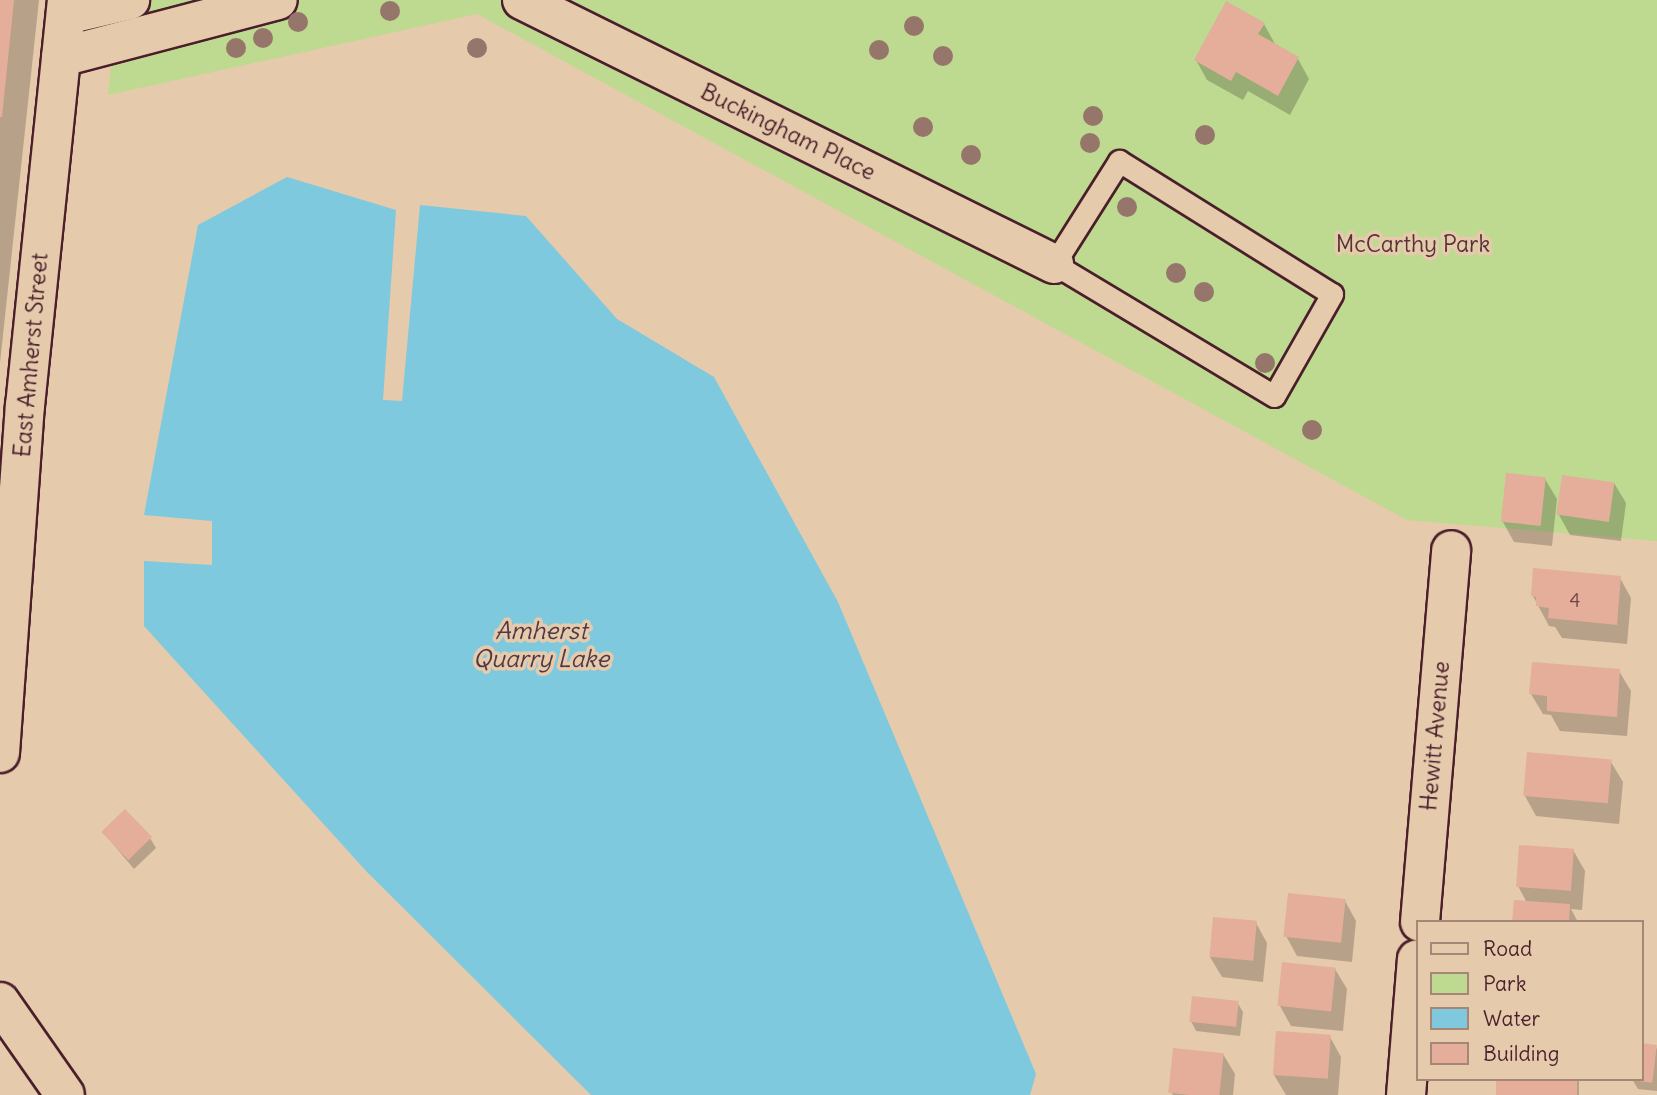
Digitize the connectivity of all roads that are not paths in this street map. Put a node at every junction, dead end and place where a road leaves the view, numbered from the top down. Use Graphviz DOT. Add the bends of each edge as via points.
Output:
graph roads {
  1 [pos="130,0"];
  2 [pos="278,0"];
  3 [pos="522,0"];
  4 [pos="66,7"];
  5 [pos="61,57"];
  6 [pos="1054,264"];
  7 [pos="1451,550"];
  8 [pos="4,650"];
  9 [pos="0,753"];
  10 [pos="1420,920"];
  11 [pos="1416,971"];
  12 [pos="0,1002"];
  13 [pos="65,1095"];
  14 [pos="1406,1095"];
  1 -- 4 [label="street"];
  2 -- 5 [label="street"];
  3 -- 6 [label="street, Buckingham Place"];
  4 -- 5 [label="street, East Amherst Street"];
  5 -- 8 [label="street, East Amherst Street"];
  6 -- 6 [label="lane" via="1274,396 1332,294 1119,162"];
  7 -- 10 [label="street, Hewitt Avenue"];
  8 -- 9 [label="street, East Amherst Street"];
  11 -- 14 [label="street"];
  12 -- 13 [label="street"];
}
